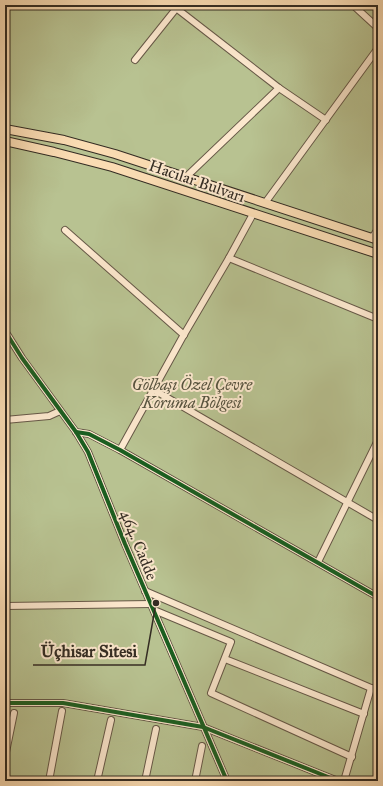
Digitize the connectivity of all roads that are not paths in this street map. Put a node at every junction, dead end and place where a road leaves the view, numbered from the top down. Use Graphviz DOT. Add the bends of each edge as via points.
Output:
graph roads {
  1 [pos="353,5"];
  2 [pos="177,7"];
  3 [pos="378,28"];
  4 [pos="378,48"];
  5 [pos="135,60"];
  6 [pos="279,88"];
  7 [pos="326,120"];
  8 [pos="5,129"];
  9 [pos="5,141"];
  10 [pos="186,177"];
  11 [pos="265,203"];
  12 [pos="253,214"];
  13 [pos="378,229"];
  14 [pos="65,230"];
  15 [pos="375,239"];
  16 [pos="378,254"];
  17 [pos="229,258"];
  18 [pos="378,319"];
  19 [pos="5,331"];
  20 [pos="184,335"];
  21 [pos="154,390"];
  22 [pos="60,411"];
  23 [pos="5,420"];
  24 [pos="76,432"];
  25 [pos="378,440"];
  26 [pos="120,450"];
  27 [pos="347,503"];
  28 [pos="378,520"];
  29 [pos="318,562"];
  30 [pos="145,591"];
  31 [pos="378,597"];
  32 [pos="5,606"];
  33 [pos="152,607"];
  34 [pos="225,659"];
  35 [pos="371,688"];
  36 [pos="378,691"];
  37 [pos="5,703"];
  38 [pos="62,711"];
  39 [pos="14,713"];
  40 [pos="364,714"];
  41 [pos="111,720"];
  42 [pos="203,727"];
  43 [pos="156,729"];
  44 [pos="202,746"];
  45 [pos="5,757"];
  46 [pos="352,757"];
  47 [pos="49,781"];
  48 [pos="97,781"];
  49 [pos="145,781"];
  50 [pos="195,781"];
  51 [pos="227,781"];
  52 [pos="338,781"];
  53 [pos="344,781"];
  1 -- 3 [label="street"];
  2 -- 5 [label="street"];
  2 -- 6 [label="street"];
  4 -- 7 [label="street"];
  6 -- 7 [label="street"];
  6 -- 10 [label="street"];
  7 -- 11 [label="street"];
  8 -- 10 [label="main road, Hacılar Bulvarı" via="80,144"];
  9 -- 12 [label="main road, Hacılar Bulvarı" via="117,169"];
  10 -- 11 [label="main road, Hacılar Bulvarı"];
  11 -- 15 [label="main road, Hacılar Bulvarı"];
  12 -- 16 [label="main road, Hacılar Bulvarı"];
  12 -- 17 [label="street"];
  13 -- 15 [label="street"];
  14 -- 20 [label="street"];
  17 -- 18 [label="street"];
  17 -- 20 [label="street"];
  19 -- 22 [label="street, 464. Cadde"];
  20 -- 21 [label="street"];
  21 -- 26 [label="street"];
  21 -- 27 [label="street"];
  22 -- 23 [label="street" via="49,416"];
  22 -- 24 [label="street, 464. Cadde"];
  24 -- 26 [label="street" via="89,434"];
  24 -- 30 [label="street, 464. Cadde" via="96,470"];
  25 -- 27 [label="street"];
  26 -- 29 [label="street"];
  27 -- 28 [label="street"];
  27 -- 29 [label="street"];
  29 -- 31 [label="street"];
  30 -- 33 [label="street, 464. Cadde"];
  30 -- 35 [label="street"];
  32 -- 33 [label="street"];
  33 -- 34 [label="street" via="231,642"];
  33 -- 42 [label="street, 464. Cadde"];
  34 -- 40 [label="street"];
  34 -- 46 [label="street" via="211,693"];
  35 -- 36 [label="street"];
  35 -- 40 [label="street"];
  37 -- 42 [label="street" via="64,703"];
  38 -- 47 [label="street"];
  39 -- 45 [label="street"];
  40 -- 46 [label="street"];
  41 -- 48 [label="street"];
  42 -- 51 [label="street, 464. Cadde"];
  42 -- 52 [label="street"];
  43 -- 49 [label="street"];
  44 -- 50 [label="street"];
  46 -- 53 [label="street"];
}
